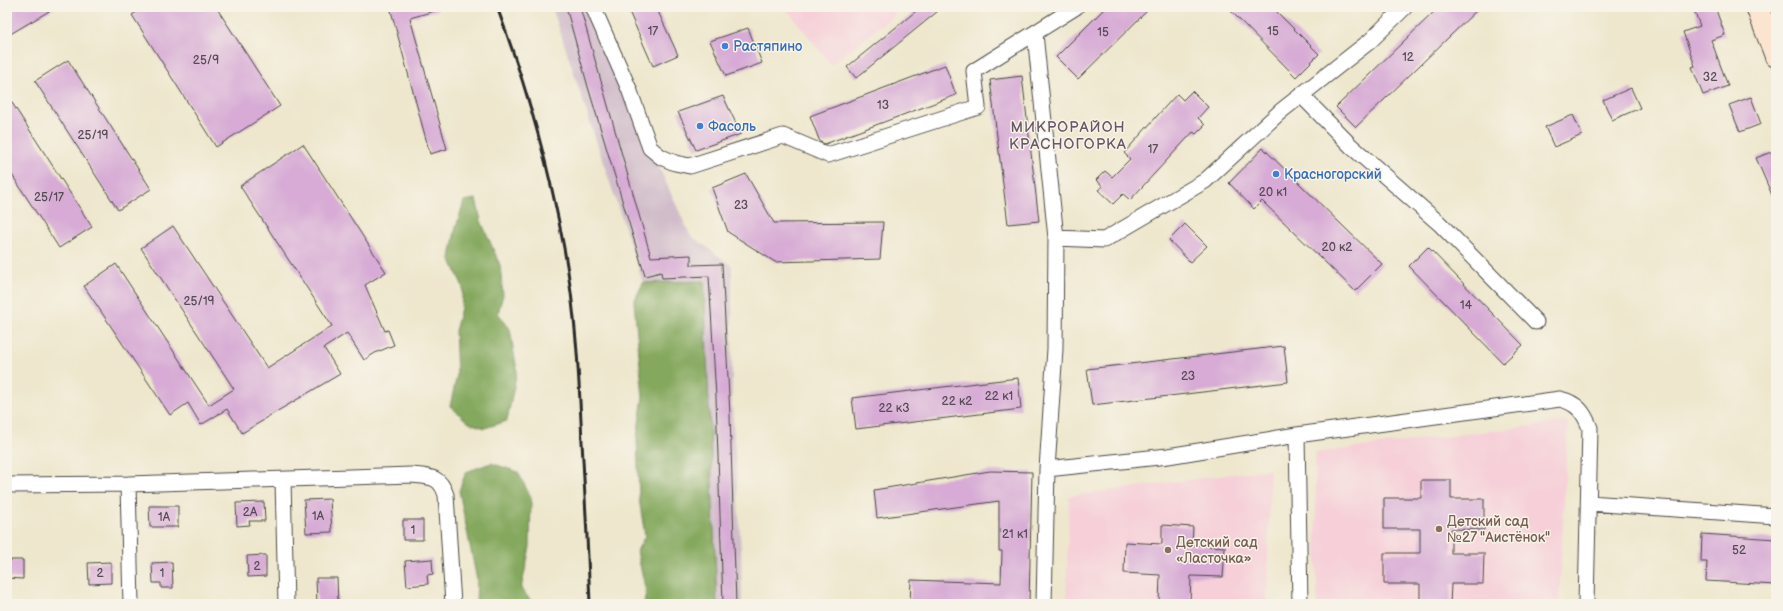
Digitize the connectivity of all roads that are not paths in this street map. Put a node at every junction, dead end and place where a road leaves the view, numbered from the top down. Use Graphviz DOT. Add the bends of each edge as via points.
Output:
graph roads {
  1 [pos="593,7"];
  2 [pos="1076,7"];
  3 [pos="1405,7"];
  4 [pos="1757,7"];
  5 [pos="1035,34"];
  6 [pos="1776,56"];
  7 [pos="1302,96"];
  8 [pos="1056,238"];
  9 [pos="1536,322"];
  10 [pos="1297,436"];
  11 [pos="1047,469"];
  12 [pos="283,480"];
  13 [pos="128,484"];
  14 [pos="7,485"];
  15 [pos="1589,503"];
  16 [pos="1776,516"];
  17 [pos="131,604"];
  18 [pos="286,604"];
  19 [pos="453,604"];
  20 [pos="1044,604"];
  21 [pos="1300,604"];
  22 [pos="1586,604"];
  1 -- 5 [label="street" via="629,89 650,148 675,163 690,166 783,136 828,156 978,107 974,71"];
  2 -- 5 [label="street"];
  3 -- 7 [label="street" via="1370,41"];
  4 -- 6 [label="main road"];
  5 -- 8 [label="street"];
  7 -- 8 [label="street" via="1281,111 1205,181 1104,240"];
  7 -- 9 [label="street" via="1351,146 1440,224"];
  8 -- 11 [label="street" via="1055,349"];
  10 -- 11 [label="street" via="1168,456"];
  10 -- 15 [label="street" via="1560,398 1571,401 1584,413 1590,428"];
  10 -- 21 [label="street"];
  11 -- 20 [label="street"];
  12 -- 13 [label="street"];
  12 -- 18 [label="street"];
  12 -- 19 [label="street" via="412,475 438,480 446,495"];
  13 -- 14 [label="street"];
  13 -- 17 [label="street"];
  15 -- 16 [label="street"];
  15 -- 22 [label="street"];
}
